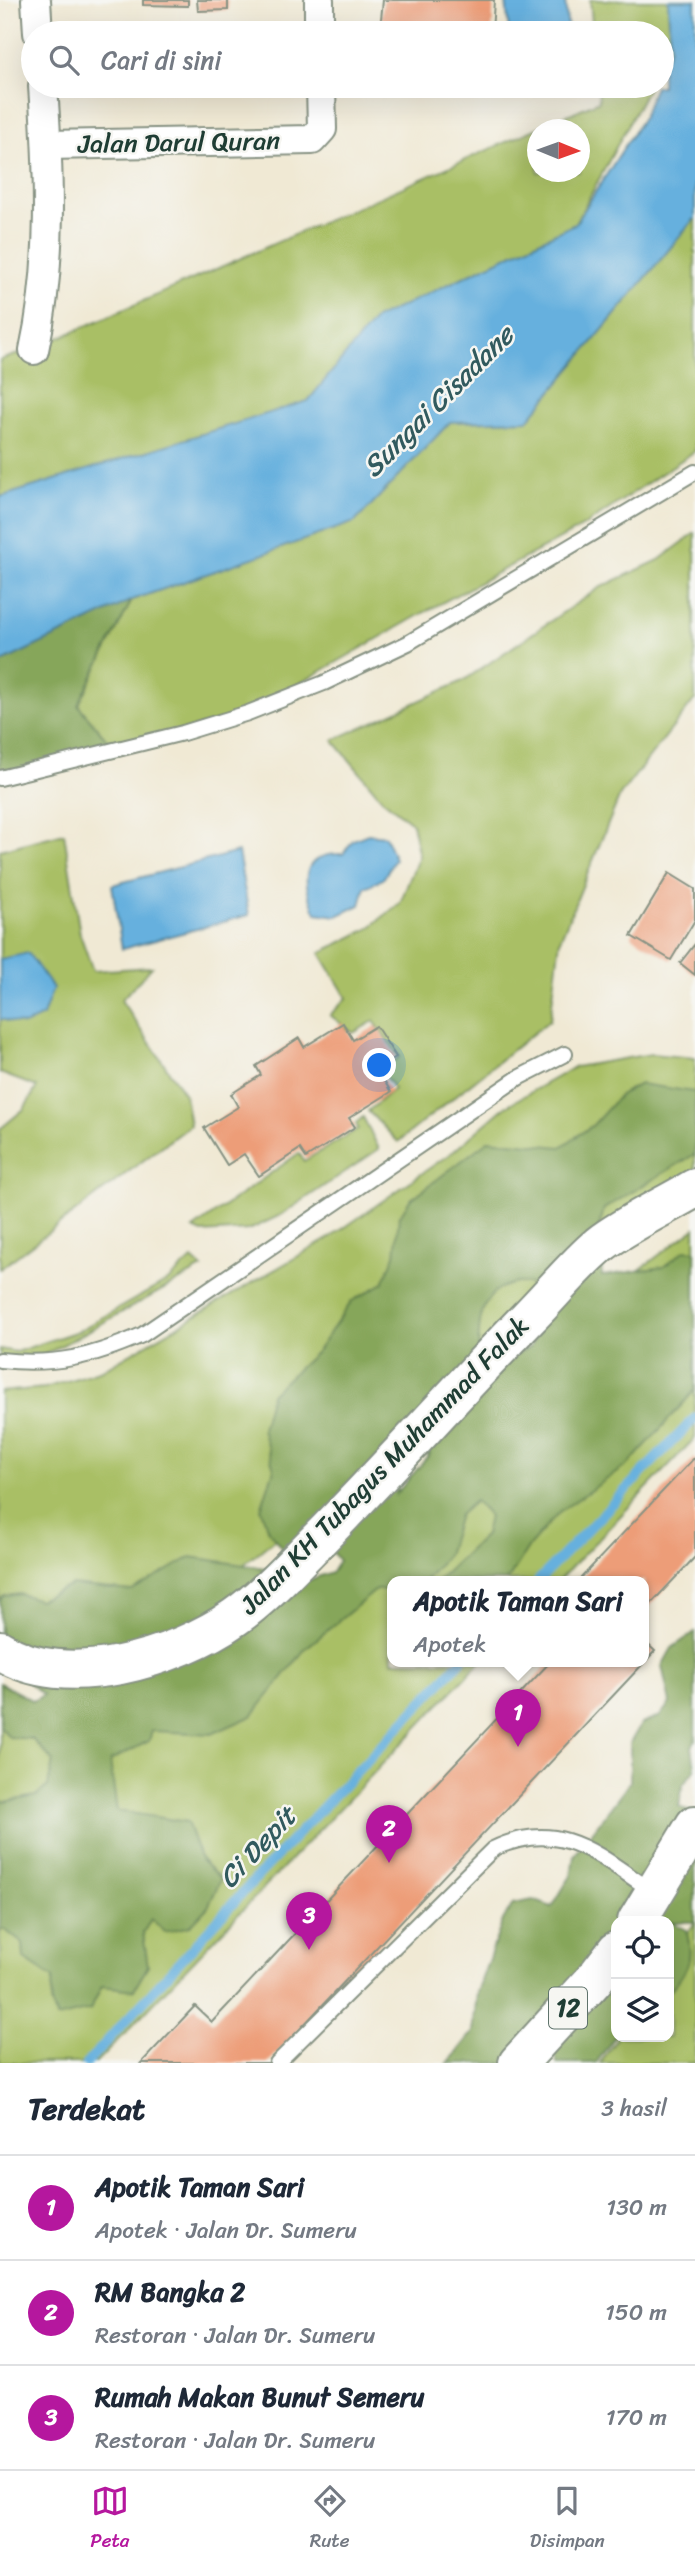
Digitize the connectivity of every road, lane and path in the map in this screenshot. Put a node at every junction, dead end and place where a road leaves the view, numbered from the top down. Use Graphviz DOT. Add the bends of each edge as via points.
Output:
graph roads {
  1 [pos="36,0"];
  2 [pos="318,0"];
  3 [pos="37,21"];
  4 [pos="319,21"];
  5 [pos="44,98"];
  6 [pos="321,98"];
  7 [pos="47,145"];
  8 [pos="34,349"];
  9 [pos="695,472"];
  10 [pos="0,778"];
  11 [pos="565,1054"];
  12 [pos="695,1188"];
  13 [pos="0,1360"];
  14 [pos="0,1650"];
  15 [pos="695,1825"];
  16 [pos="645,1907"];
  17 [pos="611,1957"];
  18 [pos="528,2060"];
  19 [pos="278,2063"];
  1 -- 3 [label="street"];
  2 -- 4 [label="street"];
  5 -- 7 [label="street, Jalan Darul Quran"];
  6 -- 7 [label="street, Jalan Darul Quran" via="322,129 312,140"];
  7 -- 8 [label="street" via="46,265"];
  9 -- 10 [label="lane" via="408,643 324,683 183,733"];
  11 -- 13 [label="lane" via="518,1078 142,1335 74,1359"];
  12 -- 14 [label="main road, Jalan KH Tubagus Muhammad Falak" via="600,1245 335,1523 235,1617 197,1639 124,1665 80,1671 41,1665"];
  15 -- 16 [label="main road"];
  16 -- 19 [label="lane" via="600,1856 554,1836 530,1836 503,1844"];
  17 -- 18 [label="main road, 12"];
}
